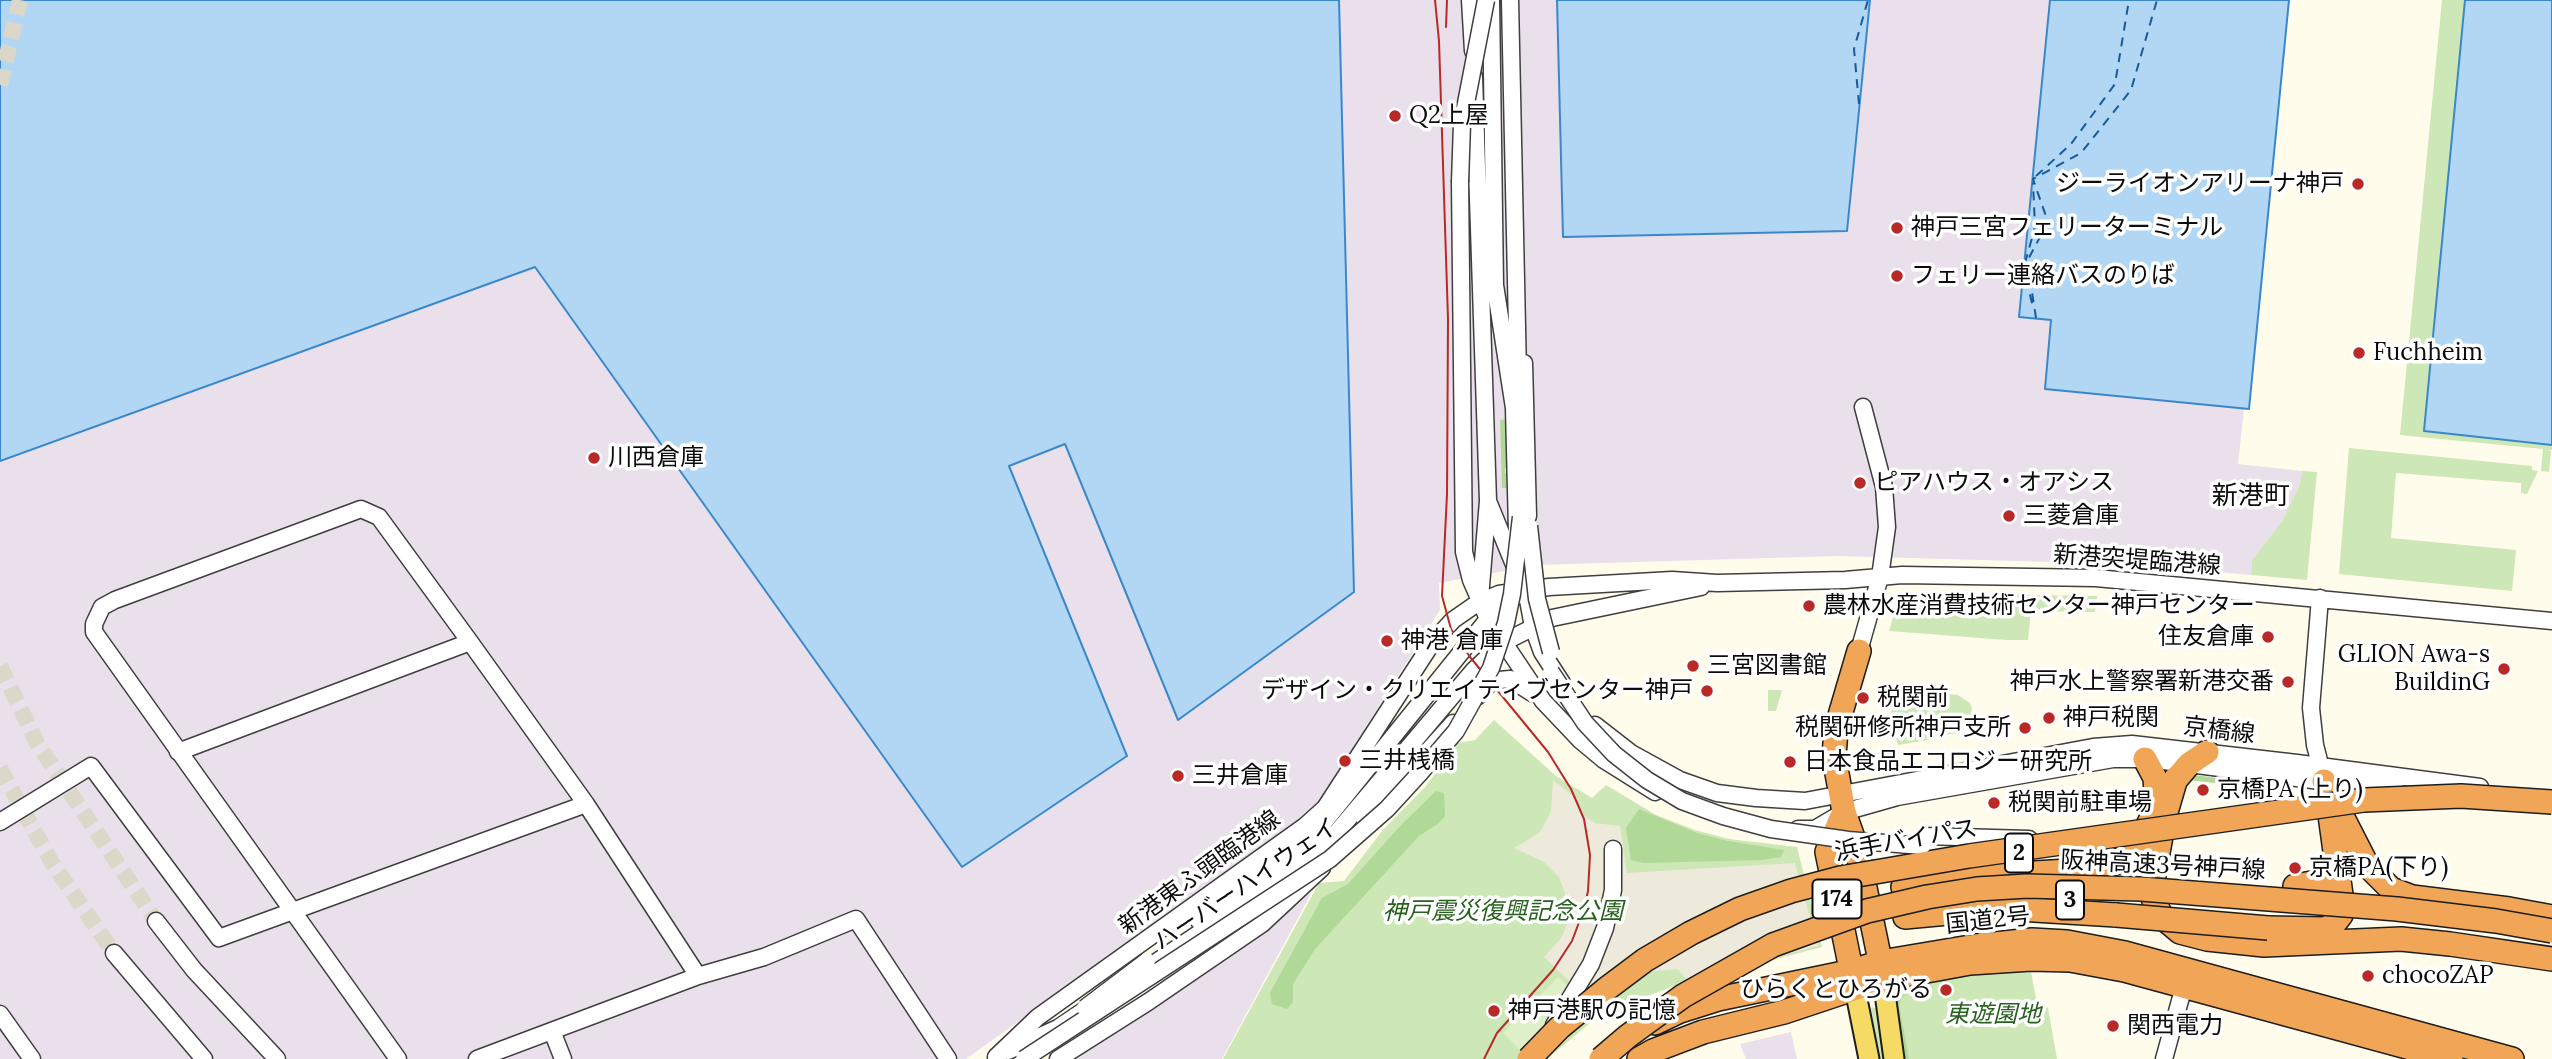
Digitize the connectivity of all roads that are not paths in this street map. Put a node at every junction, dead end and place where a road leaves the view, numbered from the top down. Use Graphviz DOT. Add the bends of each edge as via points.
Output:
graph roads {
  1 [pos="1470,0"];
  2 [pos="1486,0"];
  3 [pos="1491,0"];
  4 [pos="1510,0"];
  5 [pos="1516,0"];
  6 [pos="1863,407"];
  7 [pos="1488,501"];
  8 [pos="1524,516"];
  9 [pos="1880,577"];
  10 [pos="1717,583"];
  11 [pos="1524,590"];
  12 [pos="2320,598"];
  13 [pos="1479,602"];
  14 [pos="1488,619"];
  15 [pos="2552,621"];
  16 [pos="1533,626"];
  17 [pos="470,642"];
  18 [pos="1504,642"];
  19 [pos="1859,651"];
  20 [pos="1551,652"];
  21 [pos="1551,672"];
  22 [pos="1543,701"];
  23 [pos="178,752"];
  24 [pos="2322,774"];
  25 [pos="2169,783"];
  26 [pos="1842,802"];
  27 [pos="2552,802"];
  28 [pos="586,804"];
  29 [pos="2552,812"];
  30 [pos="0,822"];
  31 [pos="2116,834"];
  32 [pos="1923,836"];
  33 [pos="2070,845"];
  34 [pos="1613,849"];
  35 [pos="2323,880"];
  36 [pos="2141,889"];
  37 [pos="291,911"];
  38 [pos="1905,917"];
  39 [pos="2552,918"];
  40 [pos="156,921"];
  41 [pos="2552,931"];
  42 [pos="2266,936"];
  43 [pos="1773,945"];
  44 [pos="2552,945"];
  45 [pos="114,953"];
  46 [pos="2552,959"];
  47 [pos="1597,967"];
  48 [pos="1882,971"];
  49 [pos="698,976"];
  50 [pos="1854,980"];
  51 [pos="2184,986"];
  52 [pos="0,1014"];
  53 [pos="552,1031"];
  54 [pos="994,1058"];
  55 [pos="2446,1058"];
  56 [pos="32,1059"];
  57 [pos="204,1059"];
  58 [pos="277,1059"];
  59 [pos="398,1059"];
  60 [pos="477,1059"];
  61 [pos="563,1059"];
  62 [pos="948,1059"];
  63 [pos="1022,1059"];
  64 [pos="1037,1059"];
  65 [pos="1058,1059"];
  66 [pos="1529,1059"];
  67 [pos="1537,1059"];
  68 [pos="1601,1059"];
  69 [pos="1623,1059"];
  70 [pos="1639,1059"];
  71 [pos="1869,1059"];
  72 [pos="1894,1059"];
  73 [pos="2164,1059"];
  74 [pos="2512,1059"];
  1 -- 7 [label="street"];
  2 -- 13 [label="street, bridge" via="1462,124 1460,182 1464,552"];
  3 -- 11 [label="street" via="1495,285 1514,408 1517,531"];
  4 -- 8 [label="street"];
  5 -- 8 [label="street"];
  6 -- 9 [label="street" via="1884,487 1885,547"];
  7 -- 11 [label="street"];
  7 -- 13 [label="street"];
  8 -- 20 [label="street, bridge"];
  8 -- 63 [label="street, ハーバーハイウェイ, bridge" via="1512,594 1484,683 1456,731 1387,809 1330,859"];
  8 -- 64 [label="street, ハーバーハイウェイ, bridge" via="1519,599 1497,672 1462,734 1425,778 1326,870"];
  9 -- 10 [label="street, 新港突堤臨港線"];
  9 -- 12 [label="street, 新港突堤臨港線" via="2107,579"];
  9 -- 19 [label="street"];
  10 -- 11 [label="street, 新港突堤臨港線" via="1672,580"];
  10 -- 16 [label="street, 新港突堤臨港線"];
  11 -- 13 [label="street, 新港突堤臨港線"];
  11 -- 14 [label="street"];
  11 -- 16 [label="street"];
  12 -- 15 [label="street, 新港突堤臨港線"];
  12 -- 24 [label="street" via="2311,708"];
  13 -- 14 [label="street"];
  13 -- 54 [label="street, 新港東ふ頭臨港線" via="1453,620 1432,643 1325,808 1038,1017"];
  14 -- 18 [label="street"];
  14 -- 63 [label="street, bridge" via="1321,826 1291,854"];
  16 -- 18 [label="street, 新港突堤臨港線"];
  16 -- 26 [label="street" via="1542,652 1585,714 1655,768 1730,795"];
  17 -- 23 [label="street"];
  17 -- 23 [label="street" via="379,517 360,509 115,600 102,607 94,632"];
  17 -- 28 [label="street"];
  18 -- 22 [label="street"];
  18 -- 54 [label="street, 新港東ふ頭臨港線" via="1474,670 1338,831 1304,863 1058,1028"];
  19 -- 26 [label="highway, 174" via="1835,736"];
  21 -- 33 [label="street, bridge" via="1585,723 1614,754 1682,801 1723,816 1771,829 1873,842"];
  22 -- 26 [label="street" via="1604,760 1670,800 1798,830 1815,828"];
  22 -- 65 [label="street" via="1510,679 1489,684 1314,877 1262,924"];
  23 -- 37 [label="street"];
  24 -- 25 [label="street, 京橋線"];
  24 -- 27 [label="street, 京橋線"];
  24 -- 29 [label="street, 京橋線"];
  24 -- 39 [label="highway" via="2357,850 2391,889 2412,897"];
  24 -- 42 [label="highway, 3" via="2336,850 2341,915 2334,924 2317,930"];
  25 -- 26 [label="street, 京橋線" via="2088,762 1898,797"];
  25 -- 26 [label="street, 京橋線" via="2144,745 2094,747"];
  25 -- 42 [label="highway, 3" via="2153,875 2153,898 2161,916 2172,928 2190,936"];
  25 -- 43 [label="highway, 3, bridge" via="2137,848 2103,868 1966,877 1903,887 1827,913"];
  26 -- 48 [label="highway, 174" via="1857,849"];
  26 -- 50 [label="highway, 174" via="1827,852"];
  27 -- 31 [label="highway, 浜手バイパス / 2, bridge" via="2461,796 2375,799"];
  27 -- 33 [label="highway, 浜手バイパス / 2, bridge" via="2365,805"];
  28 -- 37 [label="street"];
  28 -- 49 [label="street"];
  30 -- 37 [label="street" via="91,766 219,938"];
  31 -- 32 [label="street, bridge" via="2022,839"];
  31 -- 66 [label="highway, 浜手バイパス / 2, bridge" via="1892,867 1791,891 1740,909 1645,960 1577,1012"];
  33 -- 67 [label="highway, 浜手バイパス / 2, bridge" via="1842,882 1742,914 1647,964 1581,1016"];
  34 -- 66 [label="street, bridge" via="1613,890 1598,947 1573,997"];
  35 -- 36 [label="highway, bridge" via="2267,889"];
  36 -- 41 [label="highway, 阪神高速3号神戸線 / 3, bridge" via="2409,910"];
  36 -- 43 [label="highway, 阪神高速3号神戸線 / 3, bridge" via="2027,886 1951,893 1867,911"];
  37 -- 59 [label="street"];
  38 -- 42 [label="highway, 3, bridge" via="2028,908"];
  38 -- 44 [label="highway, 阪神高速3号神戸線 / 3" via="2003,901 2053,899 2395,924"];
  38 -- 69 [label="highway, 阪神高速3号神戸線 / 3" via="1815,943 1734,981"];
  40 -- 58 [label="street" via="194,970"];
  42 -- 46 [label="highway, 3" via="2401,939"];
  43 -- 68 [label="highway, 阪神高速3号神戸線 / 3, bridge" via="1683,996"];
  45 -- 57 [label="street"];
  47 -- 67 [label="street, bridge"];
  48 -- 50 [label="highway, 国道2号"];
  48 -- 51 [label="highway, 国道2号" via="2070,960"];
  48 -- 72 [label="main road"];
  48 -- 74 [label="highway, 国道2号" via="1976,946 2032,940 2067,942 2188,969"];
  49 -- 53 [label="street"];
  49 -- 62 [label="street" via="764,957 856,919"];
  50 -- 68 [label="highway, 国道2号" via="1718,999 1651,1025"];
  50 -- 70 [label="highway, 国道2号" via="1784,1013 1703,1032"];
  50 -- 71 [label="main road"];
  51 -- 55 [label="highway, 国道2号"];
  51 -- 73 [label="street"];
  52 -- 56 [label="street"];
  53 -- 60 [label="street"];
  53 -- 61 [label="street"];
}
